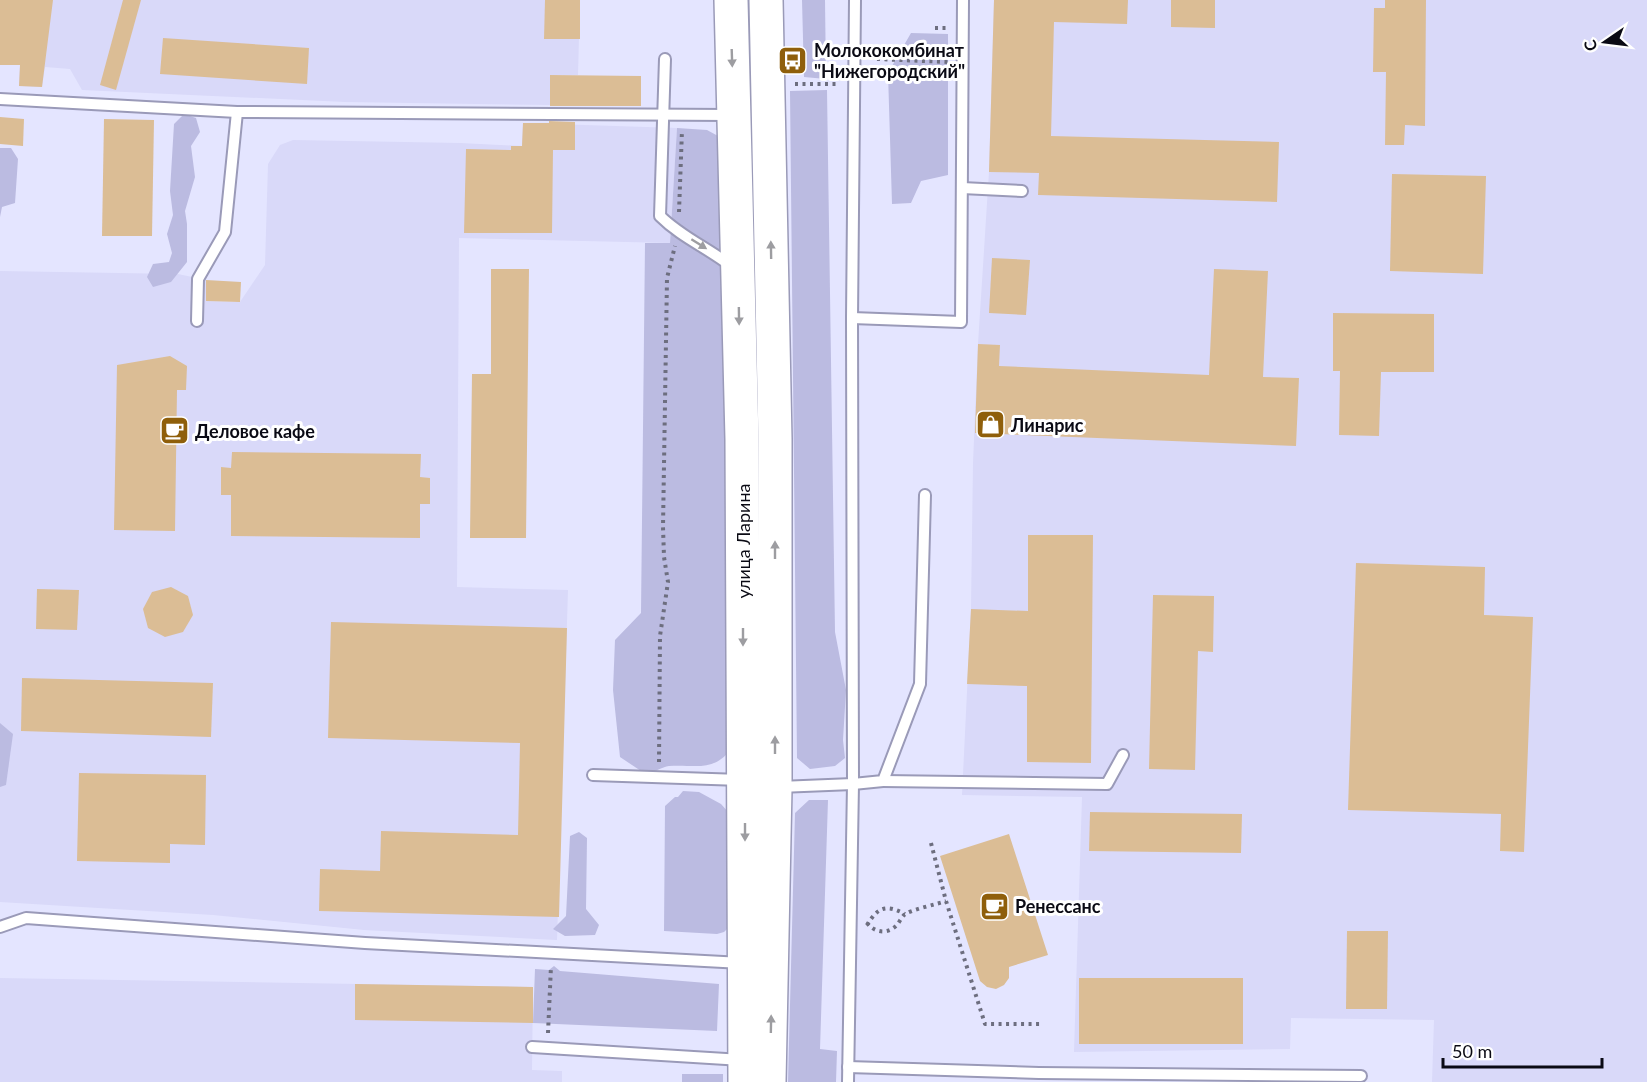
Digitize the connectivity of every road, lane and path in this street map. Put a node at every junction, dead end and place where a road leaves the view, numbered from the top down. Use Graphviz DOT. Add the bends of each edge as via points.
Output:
graph roads {
  1 [pos="731,0"];
  2 [pos="766,0"];
  3 [pos="855,0"];
  4 [pos="963,0"];
  5 [pos="665,59"];
  6 [pos="877,59"];
  7 [pos="948,62"];
  8 [pos="808,84"];
  9 [pos="840,84"];
  10 [pos="0,99"];
  11 [pos="237,112"];
  12 [pos="664,114"];
  13 [pos="682,114"];
  14 [pos="735,115"];
  15 [pos="962,188"];
  16 [pos="1022,191"];
  17 [pos="679,231"];
  18 [pos="738,272"];
  19 [pos="852,318"];
  20 [pos="197,321"];
  21 [pos="925,495"];
  22 [pos="1124,755"];
  23 [pos="593,775"];
  24 [pos="659,777"];
  25 [pos="744,780"];
  26 [pos="883,781"];
  27 [pos="853,784"];
  28 [pos="775,788"];
  29 [pos="931,843"];
  30 [pos="946,901"];
  31 [pos="905,914"];
  32 [pos="866,917"];
  33 [pos="867,924"];
  34 [pos="0,927"];
  35 [pos="865,930"];
  36 [pos="551,953"];
  37 [pos="746,963"];
  38 [pos="1040,1024"];
  39 [pos="532,1047"];
  40 [pos="548,1048"];
  41 [pos="848,1067"];
  42 [pos="746,1071"];
  43 [pos="1361,1076"];
  44 [pos="769,1082"];
  45 [pos="848,1082"];
  1 -- 14 [label="main road, улица Ларина, one-way"];
  28 -- 2 [label="main road, улица Ларина, one-way" via="775,440"];
  3 -- 19 [label="lane"];
  4 -- 15 [label="lane"];
  5 -- 12 [label="lane"];
  6 -- 7 [label="path"];
  8 -- 9 [label="path"];
  10 -- 11 [label="lane"];
  11 -- 12 [label="lane"];
  11 -- 20 [label="lane" via="225,232 198,279"];
  12 -- 13 [label="lane"];
  12 -- 17 [label="lane" via="660,216"];
  13 -- 14 [label="lane"];
  13 -- 17 [label="path"];
  14 -- 18 [label="main road, улица Ларина"];
  15 -- 16 [label="lane"];
  15 -- 19 [label="lane" via="961,322"];
  17 -- 18 [label="lane, one-way"];
  17 -- 24 [label="path" via="667,278 663,527 668,582 660,636"];
  18 -- 25 [label="main road, улица Ларина, one-way"];
  19 -- 27 [label="lane"];
  21 -- 26 [label="lane" via="920,684"];
  22 -- 26 [label="lane" via="1107,784"];
  23 -- 24 [label="lane"];
  24 -- 25 [label="lane"];
  25 -- 37 [label="main road, улица Ларина, one-way"];
  26 -- 27 [label="lane"];
  27 -- 28 [label="lane"];
  27 -- 41 [label="lane"];
  44 -- 28 [label="main road, улица Ларина, one-way"];
  29 -- 30 [label="path"];
  30 -- 31 [label="path"];
  30 -- 38 [label="path" via="985,1024"];
  31 -- 33 [label="path" via="882,909"];
  31 -- 33 [label="path" via="890,930 880,932"];
  32 -- 33 [label="path"];
  33 -- 35 [label="path"];
  34 -- 36 [label="lane" via="26,918"];
  36 -- 37 [label="lane"];
  36 -- 40 [label="path"];
  37 -- 42 [label="main road, улица Ларина"];
  39 -- 40 [label="lane"];
  40 -- 42 [label="lane"];
  41 -- 43 [label="lane"];
  41 -- 45 [label="lane"];
}
